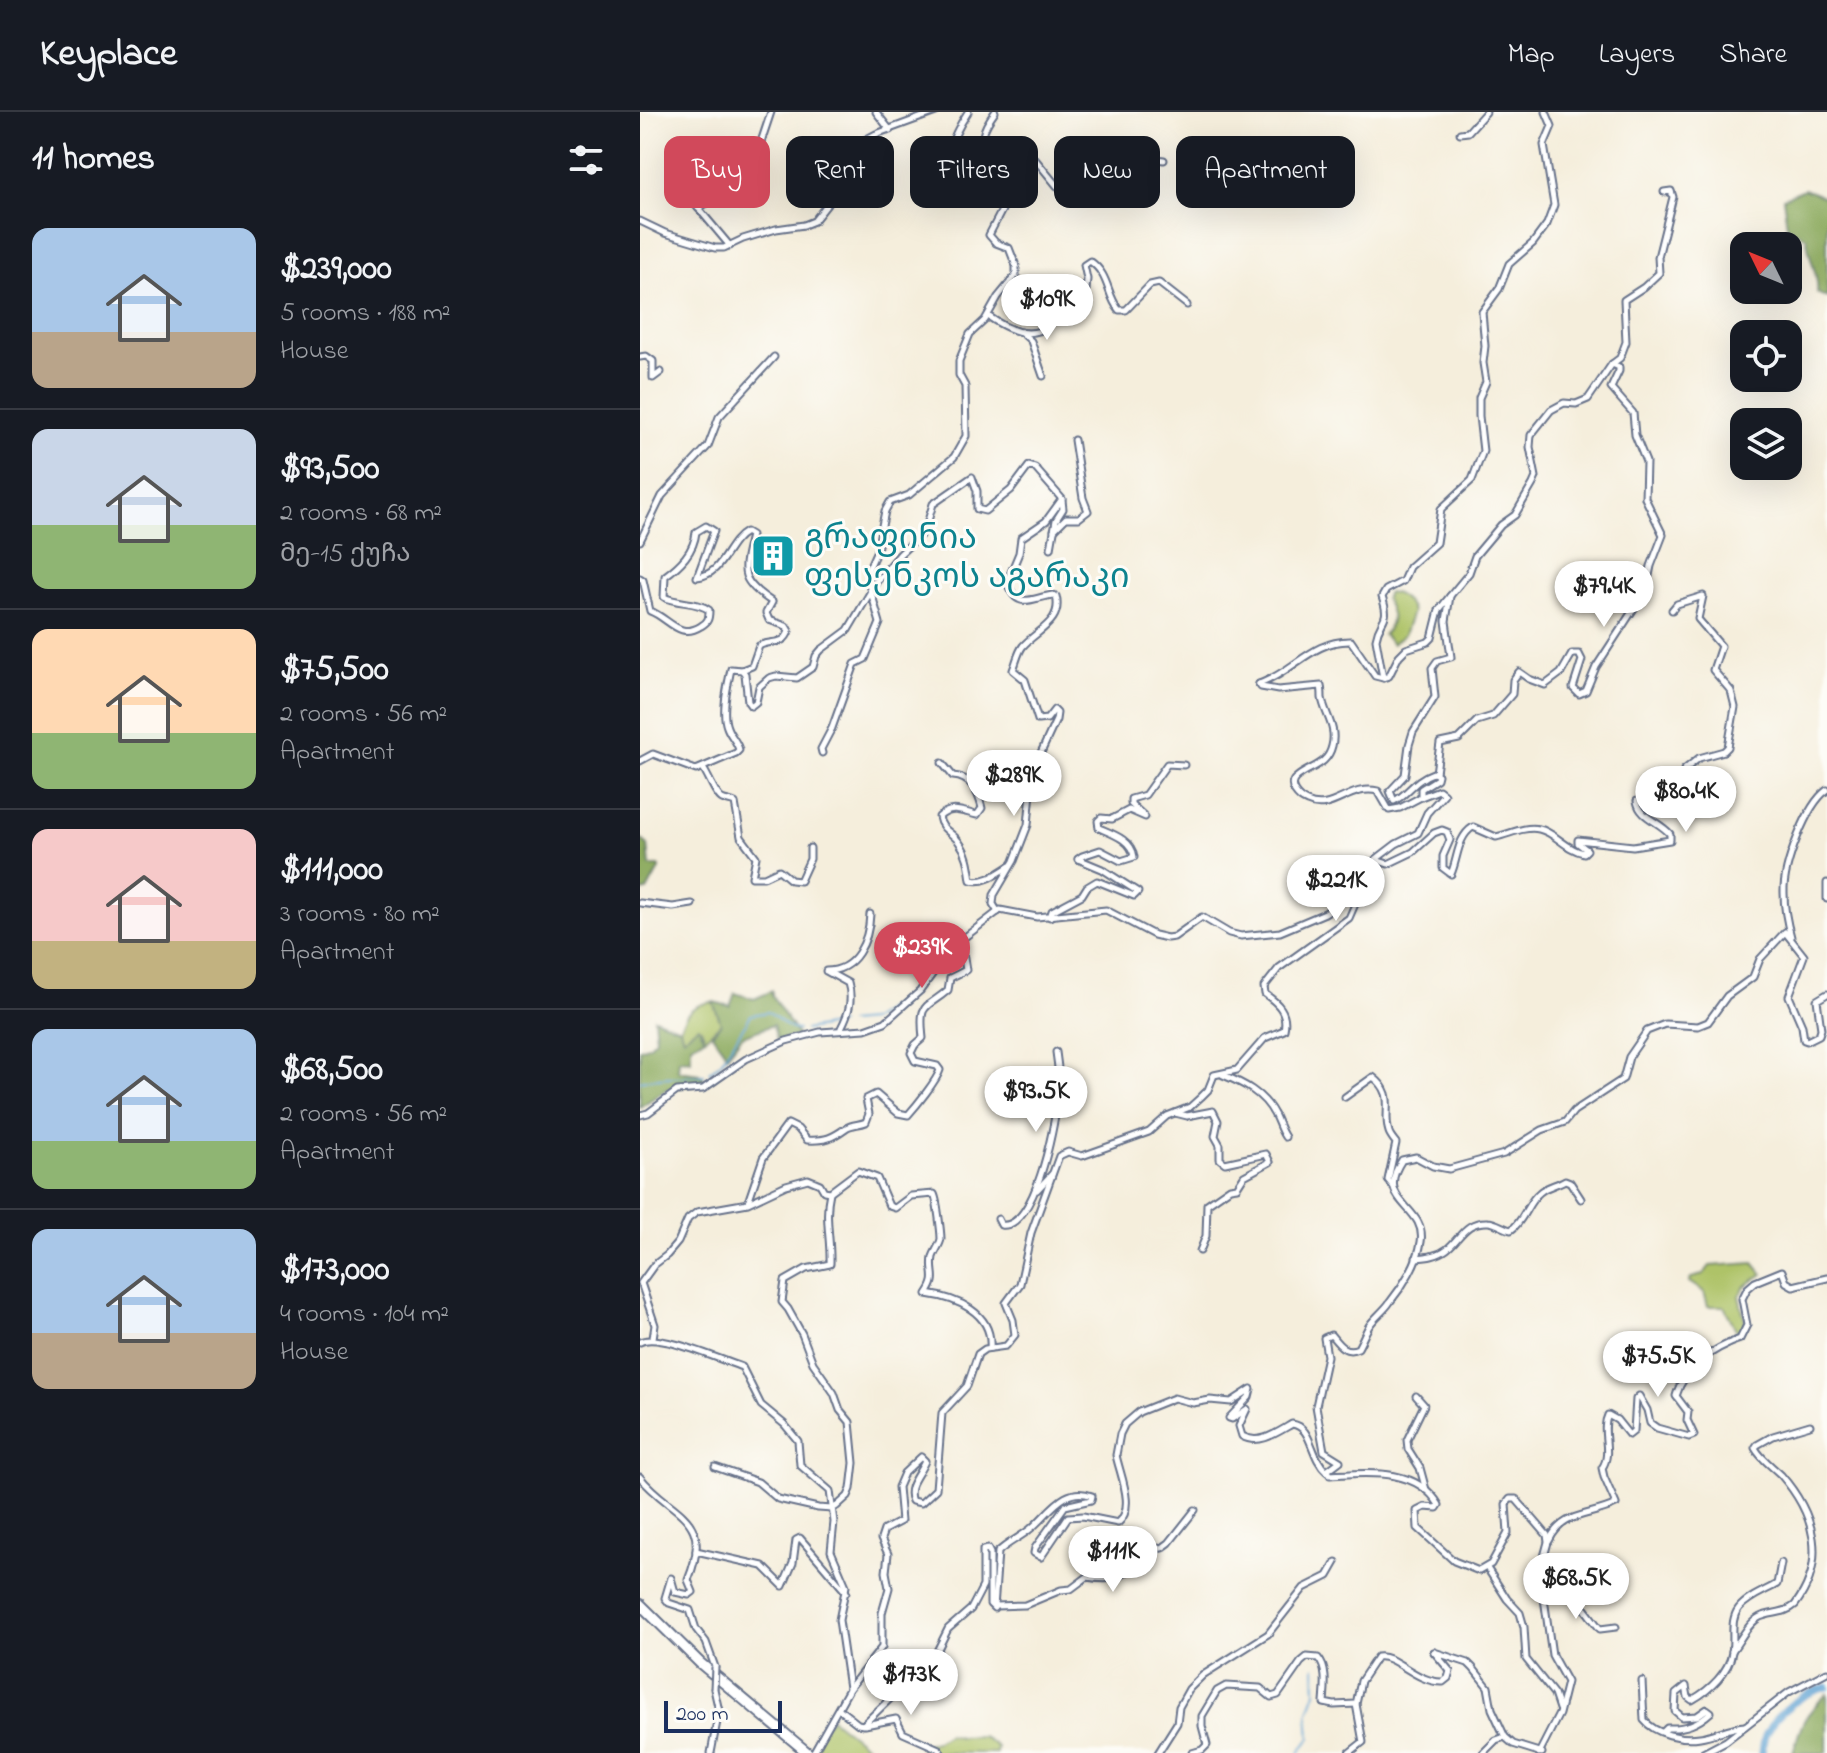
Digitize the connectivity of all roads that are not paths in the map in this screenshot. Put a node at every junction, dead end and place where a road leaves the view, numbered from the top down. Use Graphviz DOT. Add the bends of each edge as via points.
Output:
graph roads {
  1 [pos="771,112"];
  2 [pos="876,112"];
  3 [pos="936,112"];
  4 [pos="968,112"];
  5 [pos="995,112"];
  6 [pos="1486,112"];
  7 [pos="1546,112"];
  8 [pos="890,130"];
  9 [pos="1460,133"];
  10 [pos="763,136"];
  11 [pos="873,136"];
  12 [pos="1164,160"];
  13 [pos="1664,192"];
  14 [pos="698,208"];
  15 [pos="825,208"];
  16 [pos="640,221"];
  17 [pos="730,246"];
  18 [pos="1187,305"];
  19 [pos="988,316"];
  20 [pos="1021,332"];
  21 [pos="640,357"];
  22 [pos="774,357"];
  23 [pos="1612,364"];
  24 [pos="661,372"];
  25 [pos="1043,376"];
  26 [pos="1074,440"];
  27 [pos="1062,499"];
  28 [pos="1054,530"];
  29 [pos="640,541"];
  30 [pos="1051,548"];
  31 [pos="640,578"];
  32 [pos="872,591"];
  33 [pos="1450,596"];
  34 [pos="1672,610"];
  35 [pos="742,670"];
  36 [pos="1383,678"];
  37 [pos="822,753"];
  38 [pos="640,761"];
  39 [pos="942,763"];
  40 [pos="1184,765"];
  41 [pos="703,768"];
  42 [pos="1436,773"];
  43 [pos="1827,790"];
  44 [pos="1421,797"];
  45 [pos="810,848"];
  46 [pos="1375,860"];
  47 [pos="1011,866"];
  48 [pos="1827,883"];
  49 [pos="1358,886"];
  50 [pos="1827,899"];
  51 [pos="640,903"];
  52 [pos="692,904"];
  53 [pos="998,912"];
  54 [pos="870,914"];
  55 [pos="1050,917"];
  56 [pos="1792,938"];
  57 [pos="961,940"];
  58 [pos="1827,994"];
  59 [pos="840,1028"];
  60 [pos="1056,1052"];
  61 [pos="1218,1073"];
  62 [pos="1345,1097"];
  63 [pos="1174,1113"];
  64 [pos="640,1115"];
  65 [pos="1285,1137"];
  66 [pos="1055,1170"];
  67 [pos="1394,1186"];
  68 [pos="830,1192"];
  69 [pos="1035,1193"];
  70 [pos="1581,1199"];
  71 [pos="748,1203"];
  72 [pos="998,1219"];
  73 [pos="1200,1251"];
  74 [pos="1416,1258"];
  75 [pos="1827,1278"];
  76 [pos="653,1338"];
  77 [pos="640,1342"];
  78 [pos="990,1348"];
  79 [pos="1416,1396"];
  80 [pos="1810,1425"];
  81 [pos="715,1467"];
  82 [pos="1327,1472"];
  83 [pos="640,1477"];
  84 [pos="1426,1491"];
  85 [pos="832,1509"];
  86 [pos="1195,1510"];
  87 [pos="1548,1542"];
  88 [pos="696,1551"];
  89 [pos="1822,1559"];
  90 [pos="1336,1562"];
  91 [pos="1781,1563"];
  92 [pos="1542,1564"];
  93 [pos="1487,1568"];
  94 [pos="1819,1571"];
  95 [pos="846,1592"];
  96 [pos="640,1604"];
  97 [pos="996,1606"];
  98 [pos="1616,1627"];
  99 [pos="1732,1651"];
  100 [pos="1827,1672"];
  101 [pos="1642,1681"];
  102 [pos="849,1689"];
  103 [pos="1356,1704"];
  104 [pos="839,1709"];
  105 [pos="1559,1714"];
  106 [pos="863,1725"];
  107 [pos="1746,1726"];
  108 [pos="1663,1732"];
  109 [pos="1505,1737"];
  110 [pos="711,1753"];
  111 [pos="811,1753"];
  112 [pos="941,1753"];
  113 [pos="1158,1753"];
  114 [pos="1192,1753"];
  115 [pos="1349,1753"];
  116 [pos="1483,1753"];
  117 [pos="1541,1753"];
  118 [pos="1703,1753"];
  1 -- 10 [label="street"];
  2 -- 8 [label="street"];
  3 -- 8 [label="street"];
  4 -- 19 [label="street" via="936,180 943,190 1002,201 989,235 1009,248 1016,275"];
  5 -- 12 [label="street" via="983,128 989,163 1014,165 1035,159 1057,186 1062,187 1079,148 1087,145 1136,171 1155,159"];
  6 -- 9 [label="street" via="1468,132"];
  7 -- 36 [label="street" via="1552,126 1544,145 1554,205 1547,224 1509,264 1482,312 1486,382 1479,398 1481,461 1472,480 1441,509 1436,543 1409,567 1403,581 1383,594 1387,612 1376,639"];
  8 -- 11 [label="street"];
  13 -- 23 [label="street" via="1671,191 1673,197 1659,273 1624,300 1626,342"];
  14 -- 17 [label="street"];
  15 -- 17 [label="street" via="814,221"];
  16 -- 17 [label="street" via="715,248"];
  18 -- 20 [label="street" via="1159,283 1119,310 1108,282 1090,261 1084,265 1086,290 1066,297 1049,326"];
  19 -- 20 [label="street"];
  19 -- 32 [label="street" via="967,339 959,361 966,436 954,457 928,481 887,505 869,563"];
  20 -- 25 [label="street" via="1031,341"];
  21 -- 24 [label="street" via="653,361 653,378"];
  22 -- 29 [label="street" via="719,417 708,446 662,496"];
  23 -- 33 [label="street" via="1588,399 1551,410 1531,435 1533,484"];
  23 -- 42 [label="street" via="1619,371 1611,388 1633,413 1646,462 1645,498 1663,535 1646,590 1582,694 1573,688 1579,654 1572,654 1561,673 1545,685 1519,672 1512,694 1493,716 1477,721 1459,739 1440,743"];
  26 -- 28 [label="street" via="1088,511 1066,518"];
  27 -- 28 [label="street"];
  27 -- 32 [label="street" via="1029,466 985,511 977,509 972,477 933,504 925,531"];
  27 -- 47 [label="street" via="1046,521 1021,538 1007,582 1017,600 1053,595 1058,605 1051,623 1023,647 1013,670 1025,680 1038,720 1057,713 1033,770 1028,825"];
  28 -- 30 [label="street"];
  31 -- 35 [label="street" via="650,611 673,628 692,632 709,619 709,610 664,597 665,576 680,565 696,532 706,526 714,531 697,577 725,560 740,535 751,535 745,571 757,592 772,602 766,613 769,620 789,631 785,640 759,646 752,666"];
  32 -- 35 [label="street" via="848,630 821,650 813,667 797,678 769,678 751,706"];
  32 -- 37 [label="street" via="880,623 865,659 855,664"];
  33 -- 36 [label="street" via="1439,610 1432,638 1406,649"];
  33 -- 42 [label="street" via="1446,621 1451,657 1432,668 1435,697 1413,732 1405,775 1390,791 1391,797 1399,800 1419,778"];
  34 -- 46 [label="street" via="1703,596 1698,619 1720,643 1713,670 1731,691 1735,707 1724,751 1692,762 1673,791 1637,801 1644,816 1661,824 1670,840 1633,846 1578,840 1584,853 1542,829 1496,837 1473,827 1455,854 1451,874 1443,868 1450,840 1442,830 1403,858 1388,864"];
  35 -- 41 [label="street" via="729,671 725,713 739,750"];
  36 -- 44 [label="street" via="1375,676 1351,641 1334,641 1259,684 1278,690 1321,686 1334,742 1322,764 1296,777 1294,790 1303,801 1332,804 1342,795 1372,789 1394,811"];
  38 -- 41 [label="street" via="653,754 691,770"];
  39 -- 47 [label="street" via="953,776 969,781 982,808 977,815 951,810 939,817 966,853 971,880 987,880"];
  40 -- 55 [label="street" via="1167,764 1145,795 1131,799 1145,817 1129,810 1098,821 1099,828 1130,846 1134,857 1121,861 1100,850 1078,859 1138,892 1134,896 1097,881"];
  41 -- 45 [label="street" via="717,795 735,803 741,837 756,857 752,877 779,870 800,881"];
  42 -- 44 [label="street" via="1437,779 1421,789"];
  43 -- 56 [label="street" via="1805,820 1790,860 1783,891"];
  44 -- 46 [label="street" via="1439,790 1444,794 1418,833"];
  46 -- 49 [label="street"];
  47 -- 53 [label="street" via="994,895"];
  48 -- 50 [label="street"];
  49 -- 55 [label="street" via="1325,913 1269,934 1236,936 1202,917 1167,938 1106,910"];
  49 -- 61 [label="street" via="1349,918 1279,968 1267,983 1264,991 1280,1005 1284,1030 1265,1038 1237,1070"];
  51 -- 52 [label="street"];
  53 -- 55 [label="street"];
  53 -- 57 [label="street"];
  54 -- 59 [label="street" via="859,954 842,968 826,971 848,983 850,991 848,1015"];
  56 -- 58 [label="street" via="1805,960 1789,996 1804,1040 1819,1035 1817,1000"];
  56 -- 67 [label="street" via="1787,932 1779,936 1753,977 1727,996 1708,1022 1665,1024 1647,1031 1629,1057 1623,1079 1565,1122 1504,1154 1457,1168 1409,1157 1395,1171"];
  57 -- 59 [label="street" via="920,991 885,1022 865,1029"];
  57 -- 71 [label="street" via="966,970 950,978 948,990 927,1006 921,1019 923,1038 911,1053 915,1061 940,1070 916,1106 908,1115 898,1113 876,1094 870,1095 866,1122 818,1140 807,1140 788,1124 763,1158"];
  59 -- 64 [label="street" via="786,1041 746,1059 703,1089 677,1091"];
  60 -- 69 [label="street" via="1056,1113"];
  61 -- 63 [label="street" via="1201,1097"];
  61 -- 65 [label="street" via="1252,1089 1273,1111"];
  62 -- 67 [label="street" via="1373,1077 1383,1086 1388,1132 1396,1143 1388,1180"];
  63 -- 66 [label="street" via="1142,1135 1082,1156 1061,1154"];
  63 -- 73 [label="street" via="1213,1111 1225,1163 1266,1154 1270,1162 1207,1204"];
  66 -- 69 [label="street"];
  66 -- 78 [label="street" via="1029,1241 1020,1284 1006,1303 1015,1335 1006,1346"];
  67 -- 74 [label="street" via="1402,1205 1420,1223"];
  68 -- 71 [label="street" via="808,1179"];
  68 -- 78 [label="street" via="858,1171 877,1178 889,1206 895,1208 911,1196 934,1194 941,1239 927,1294 959,1301 972,1310 991,1336"];
  68 -- 85 [label="street" via="830,1264 785,1281 782,1302 850,1422 854,1478 848,1496"];
  69 -- 72 [label="street" via="1017,1221 1007,1226"];
  70 -- 74 [label="street" via="1565,1180 1541,1190 1511,1230 1484,1222 1463,1230 1446,1250"];
  71 -- 76 [label="street" via="697,1212 678,1242 647,1274 641,1283 655,1325"];
  74 -- 82 [label="street" via="1358,1348 1345,1350 1331,1335 1324,1338 1327,1356 1316,1411 1324,1451 1340,1461"];
  75 -- 87 [label="street" via="1793,1286 1782,1271 1747,1289 1742,1299 1747,1325 1740,1339 1713,1350 1679,1384 1676,1396 1688,1412 1694,1435 1657,1428 1639,1396 1631,1434 1608,1415 1607,1460 1602,1468 1616,1504 1573,1515"];
  76 -- 77 [label="street"];
  76 -- 85 [label="street" via="744,1369 761,1405 798,1441 800,1465 830,1491"];
  78 -- 102 [label="street" via="978,1354 967,1386 942,1413 936,1489 921,1503 909,1496 925,1461 921,1457 900,1480 901,1521 884,1530 881,1539 888,1554 889,1588 882,1613 882,1647"];
  79 -- 84 [label="street" via="1424,1405 1409,1434 1408,1449"];
  80 -- 89 [label="street" via="1773,1436 1755,1448 1802,1504 1820,1536"];
  81 -- 85 [label="street" via="758,1482 778,1499"];
  82 -- 84 [label="street" via="1391,1474"];
  82 -- 97 [label="street" via="1301,1426 1292,1424 1263,1438 1242,1436 1239,1426 1247,1409 1229,1418 1251,1389 1231,1402 1166,1399 1129,1418 1120,1434 1116,1455 1127,1509 1123,1519 1118,1523 1068,1517 1037,1557 1035,1548 1065,1506 1092,1496 1071,1495 1056,1502 1039,1523 998,1552"];
  83 -- 88 [label="street" via="690,1523"];
  84 -- 93 [label="street" via="1439,1507 1417,1511 1418,1528 1454,1561 1479,1571"];
  85 -- 95 [label="street" via="831,1551"];
  86 -- 97 [label="street" via="1169,1543 1144,1550 1137,1564 1121,1575 1104,1582 1087,1577 1071,1589 1025,1605"];
  87 -- 92 [label="street"];
  87 -- 93 [label="street" via="1522,1505 1510,1499 1508,1533"];
  88 -- 95 [label="street" via="763,1566 783,1586 799,1537"];
  88 -- 110 [label="street, bridge" via="688,1580 693,1592 675,1592 671,1578 665,1598 690,1610 715,1667 719,1711"];
  90 -- 113 [label="street" via="1328,1576 1304,1588 1268,1634 1203,1675 1183,1699 1177,1723"];
  91 -- 99 [label="street" via="1777,1584 1737,1611"];
  92 -- 98 [label="street" via="1553,1567 1600,1629"];
  92 -- 105 [label="street" via="1552,1655 1567,1682"];
  93 -- 105 [label="street" via="1520,1613 1526,1659 1554,1694"];
  94 -- 99 [label="street" via="1795,1605 1755,1620"];
  95 -- 102 [label="street" via="839,1620"];
  96 -- 111 [label="highway" via="700,1663"];
  97 -- 106 [label="street" via="990,1604 991,1558 985,1549 983,1586 971,1609 948,1629 935,1655"];
  99 -- 108 [label="street" via="1718,1680 1702,1695 1691,1700 1686,1686 1676,1694 1675,1711 1682,1717 1711,1712 1692,1725"];
  100 -- 107 [label="street" via="1789,1692"];
  101 -- 108 [label="street" via="1644,1720"];
  102 -- 104 [label="street"];
  103 -- 109 [label="street" via="1361,1681 1377,1657 1443,1682 1450,1671 1434,1652 1468,1663 1479,1674"];
  103 -- 114 [label="street" via="1324,1703 1323,1663 1307,1657 1278,1695 1271,1697 1260,1688 1226,1686 1217,1691 1202,1716 1207,1745"];
  103 -- 115 [label="street" via="1363,1742"];
  104 -- 106 [label="street"];
  104 -- 111 [label="street"];
  105 -- 117 [label="street"];
  106 -- 112 [label="street" via="896,1719 903,1733"];
  107 -- 108 [label="street" via="1700,1737"];
  107 -- 118 [label="street"];
  109 -- 116 [label="street"];
  109 -- 117 [label="street"];
}
